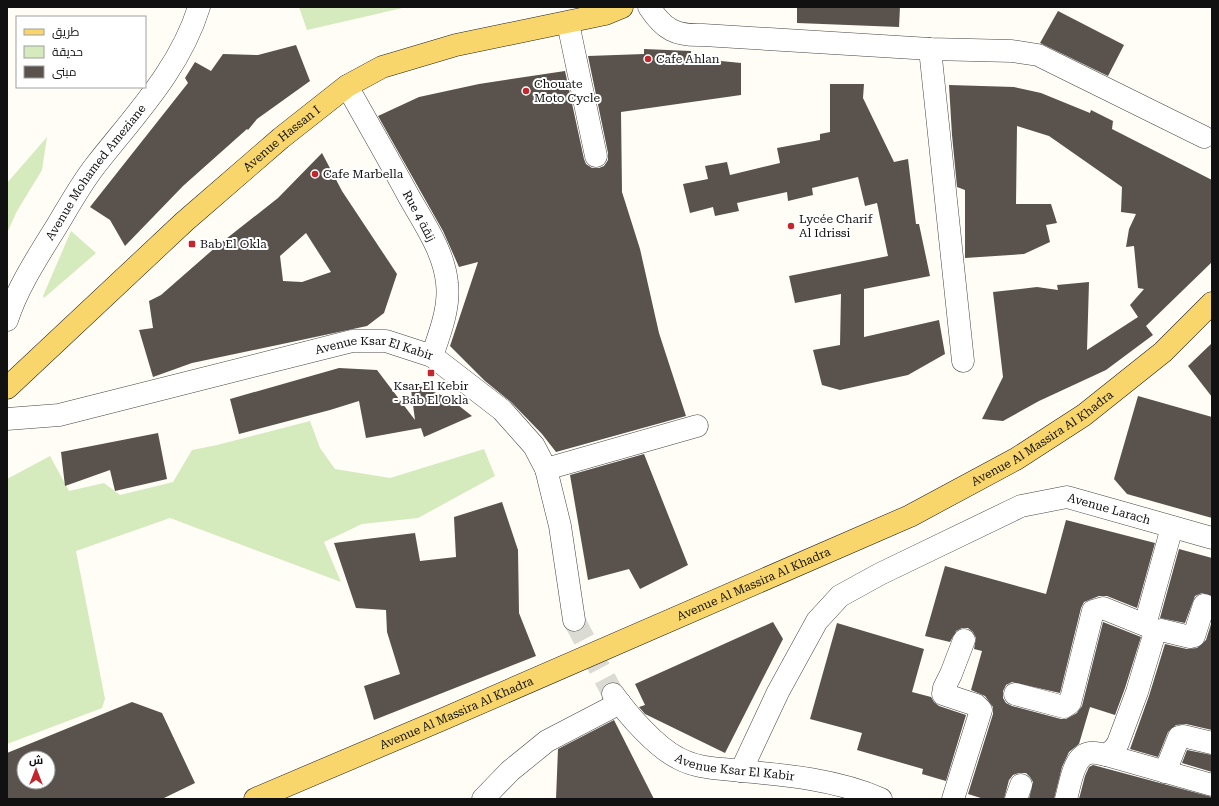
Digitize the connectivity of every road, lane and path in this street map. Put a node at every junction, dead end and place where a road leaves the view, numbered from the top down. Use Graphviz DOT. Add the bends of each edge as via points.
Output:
graph roads {
  1 [pos="199,7"];
  2 [pos="622,7"];
  3 [pos="649,7"];
  4 [pos="568,23"];
  5 [pos="930,49"];
  6 [pos="347,86"];
  7 [pos="1204,137"];
  8 [pos="596,156"];
  9 [pos="1212,303"];
  10 [pos="7,320"];
  11 [pos="432,356"];
  12 [pos="964,361"];
  13 [pos="7,388"];
  14 [pos="7,419"];
  15 [pos="697,426"];
  16 [pos="546,469"];
  17 [pos="1172,528"];
  18 [pos="1212,538"];
  19 [pos="1204,605"];
  20 [pos="574,620"];
  21 [pos="1151,628"];
  22 [pos="964,640"];
  23 [pos="1015,694"];
  24 [pos="1212,743"];
  25 [pos="1106,755"];
  26 [pos="741,771"];
  27 [pos="1165,772"];
  28 [pos="1212,785"];
  29 [pos="256,799"];
  30 [pos="483,799"];
  31 [pos="881,799"];
  32 [pos="953,799"];
  33 [pos="1066,799"];
  1 -- 10 [label="street, Avenue Mohamed Ameziane" via="194,23 168,71 95,166 53,231 13,303"];
  2 -- 4 [label="main road, Avenue Hassan I"];
  3 -- 5 [label="street" via="659,23 684,36 703,35"];
  4 -- 6 [label="main road, Avenue Hassan I" via="456,46 382,67"];
  4 -- 8 [label="street"];
  5 -- 7 [label="street" via="1012,51 1038,55"];
  5 -- 12 [label="street"];
  6 -- 11 [label="street, Rue 4 زنقة" via="443,262 448,283 446,308"];
  6 -- 13 [label="main road, Avenue Hassan I" via="281,138 184,222"];
  9 -- 29 [label="main road, Avenue Al Massira Al Khadra" via="1163,352 1084,416 1016,459 910,516"];
  11 -- 14 [label="street, Avenue Ksar El Kabir" via="386,342 352,342 59,415"];
  11 -- 16 [label="street, Avenue Ksar El Kabir" via="502,410 534,446"];
  15 -- 16 [label="street"];
  16 -- 20 [label="street, Avenue Ksar El Kabir" via="560,526"];
  17 -- 18 [label="street, Avenue Larach"];
  17 -- 21 [label="street"];
  17 -- 26 [label="street, Avenue Larach" via="1067,497 1021,506 840,596 817,621 778,692"];
  19 -- 21 [label="street" via="1194,636"];
  21 -- 23 [label="street" via="1103,608 1096,609 1093,611 1083,647 1070,703 1064,707"];
  21 -- 25 [label="street" via="1154,635 1137,692 1118,743 1114,750"];
  22 -- 32 [label="street" via="943,694 976,705 981,710"];
  24 -- 27 [label="street" via="1179,736"];
  25 -- 27 [label="street"];
  25 -- 33 [label="street" via="1084,755 1074,770"];
  26 -- 30 [label="street, Avenue Ksar El Kabir" via="701,768 677,758 652,738 616,699 547,741 510,771"];
  26 -- 31 [label="street, Avenue Ksar El Kabir" via="830,783 866,792"];
  27 -- 28 [label="street"];
}
